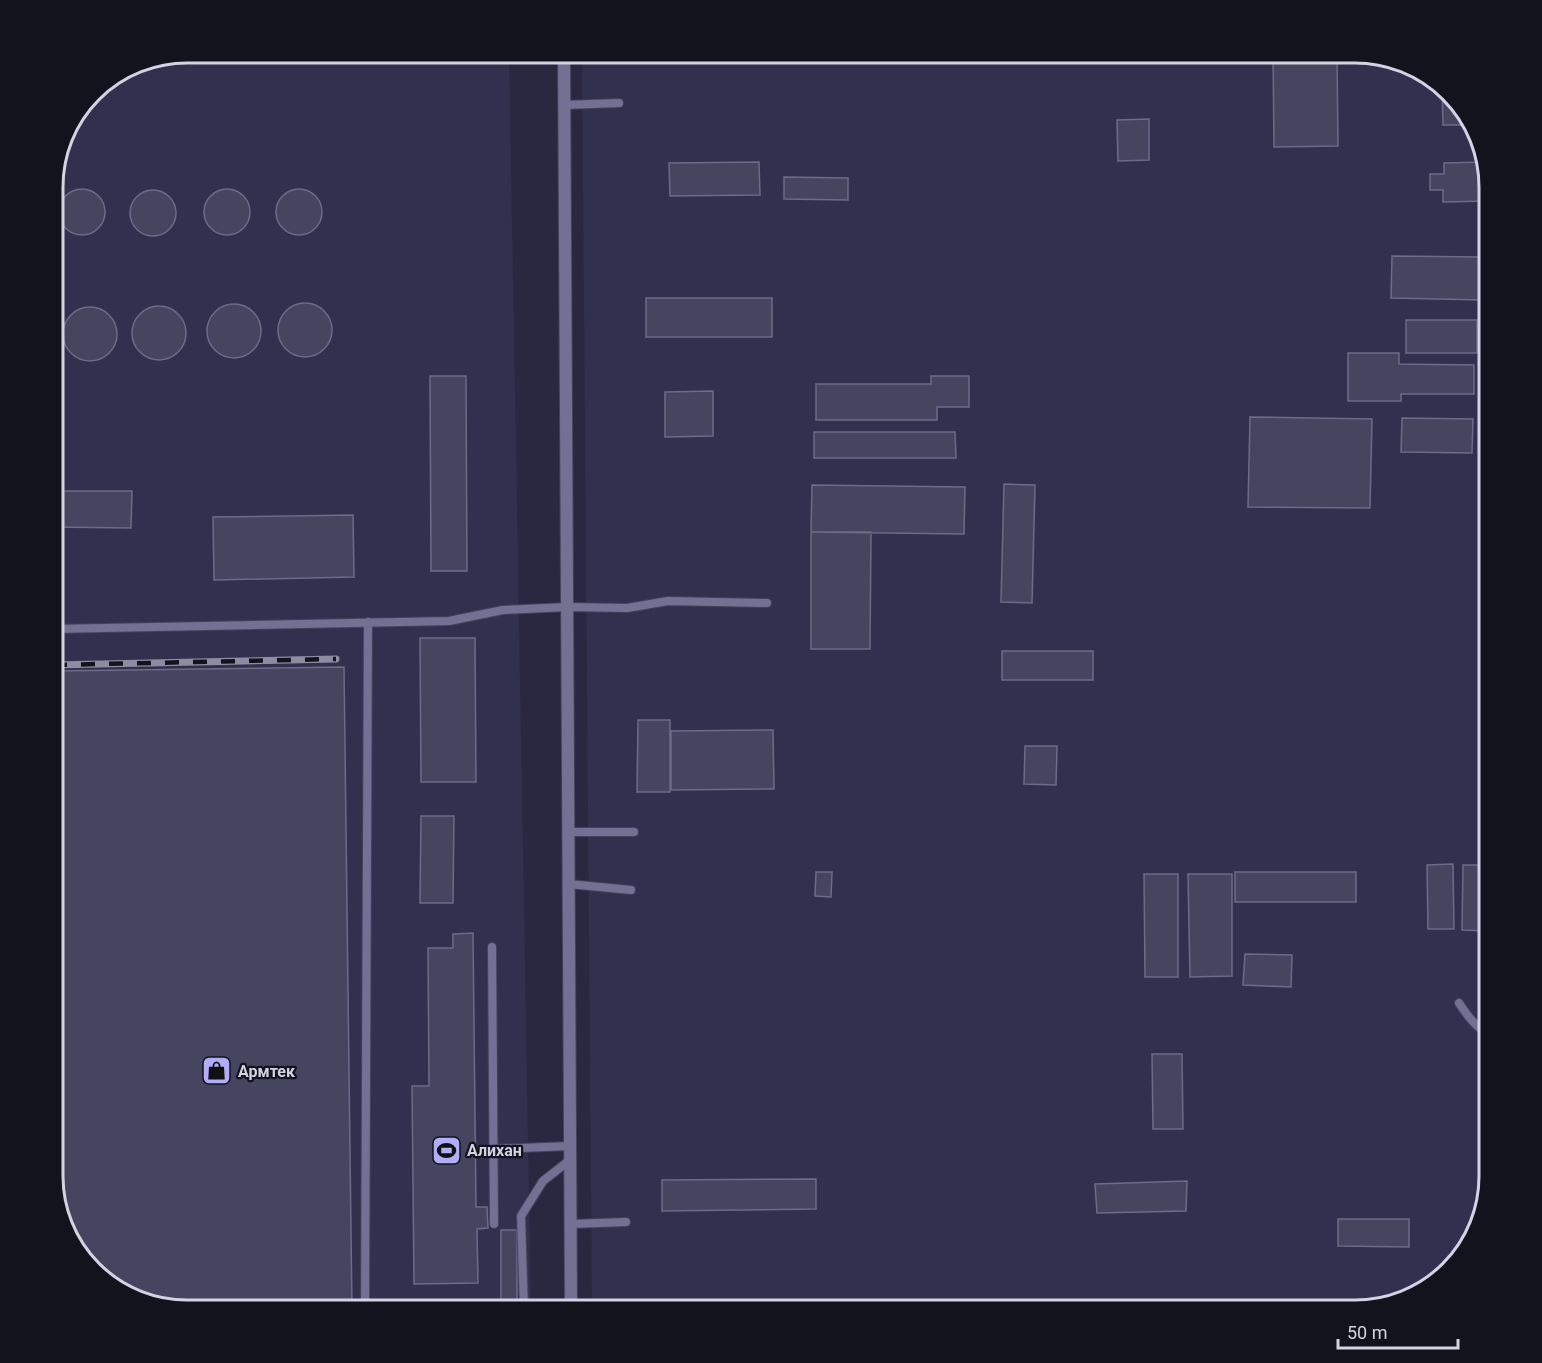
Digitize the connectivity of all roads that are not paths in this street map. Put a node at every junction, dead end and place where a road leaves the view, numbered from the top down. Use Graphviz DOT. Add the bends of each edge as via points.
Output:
graph roads {
  1 [pos="564,63"];
  2 [pos="619,103"];
  3 [pos="564,105"];
  4 [pos="767,603"];
  5 [pos="567,607"];
  6 [pos="368,622"];
  7 [pos="63,629"];
  8 [pos="568,832"];
  9 [pos="634,832"];
  10 [pos="568,884"];
  11 [pos="631,890"];
  12 [pos="492,947"];
  13 [pos="1459,1003"];
  14 [pos="1479,1029"];
  15 [pos="570,1146"];
  16 [pos="494,1149"];
  17 [pos="570,1160"];
  18 [pos="626,1222"];
  19 [pos="495,1224"];
  20 [pos="571,1224"];
  21 [pos="365,1300"];
  22 [pos="524,1300"];
  23 [pos="571,1300"];
  1 -- 3 [label="street"];
  2 -- 3 [label="lane"];
  3 -- 5 [label="street"];
  4 -- 5 [label="lane" via="668,601 627,608"];
  5 -- 6 [label="lane" via="503,610 449,621"];
  5 -- 8 [label="street"];
  6 -- 7 [label="lane"];
  6 -- 21 [label="lane"];
  8 -- 9 [label="lane"];
  8 -- 10 [label="street"];
  10 -- 11 [label="lane"];
  10 -- 15 [label="street"];
  12 -- 16 [label="lane"];
  13 -- 14 [label="lane"];
  15 -- 16 [label="lane"];
  15 -- 17 [label="street"];
  16 -- 19 [label="lane"];
  17 -- 20 [label="street"];
  17 -- 22 [label="lane" via="543,1181 521,1216"];
  18 -- 20 [label="lane"];
  20 -- 23 [label="street"];
}
